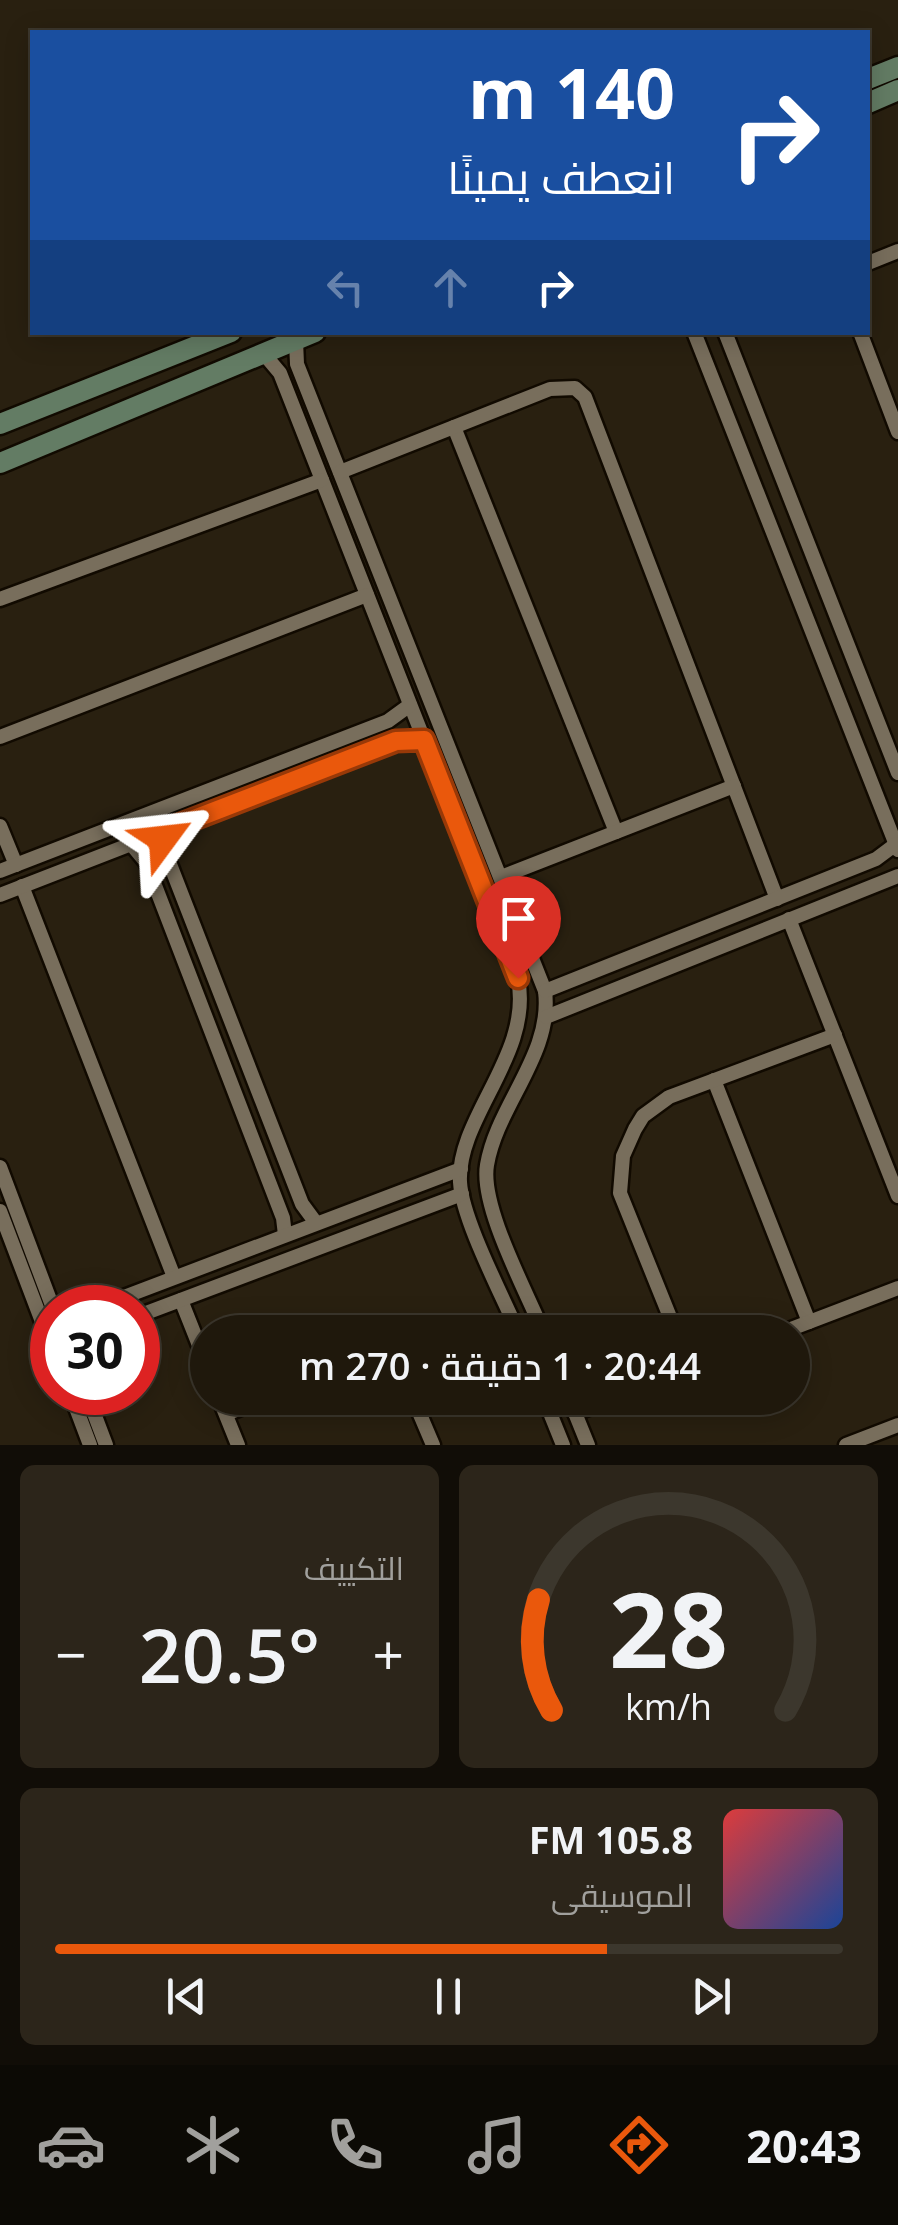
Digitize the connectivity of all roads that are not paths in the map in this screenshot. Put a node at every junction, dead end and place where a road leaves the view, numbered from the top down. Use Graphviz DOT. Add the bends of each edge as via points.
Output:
graph roads {
  1 [pos="898,67"];
  2 [pos="870,78"];
  3 [pos="898,90"];
  4 [pos="870,101"];
  5 [pos="898,251"];
  6 [pos="870,262"];
  7 [pos="223,335"];
  8 [pos="695,335"];
  9 [pos="726,335"];
  10 [pos="861,335"];
  11 [pos="305,337"];
  12 [pos="264,354"];
  13 [pos="0,424"];
  14 [pos="454,427"];
  15 [pos="898,432"];
  16 [pos="0,464"];
  17 [pos="340,472"];
  18 [pos="322,480"];
  19 [pos="366,596"];
  20 [pos="0,599"];
  21 [pos="410,704"];
  22 [pos="0,737"];
  23 [pos="424,740"];
  24 [pos="898,772"];
  25 [pos="734,786"];
  26 [pos="0,826"];
  27 [pos="163,831"];
  28 [pos="616,832"];
  29 [pos="132,844"];
  30 [pos="897,847"];
  31 [pos="16,865"];
  32 [pos="0,871"];
  33 [pos="898,876"];
  34 [pos="501,877"];
  35 [pos="22,886"];
  36 [pos="0,895"];
  37 [pos="777,899"];
  38 [pos="789,919"];
  39 [pos="546,991"];
  40 [pos="546,1017"];
  41 [pos="834,1034"];
  42 [pos="714,1080"];
  43 [pos="461,1168"];
  44 [pos="1,1174"];
  45 [pos="462,1194"];
  46 [pos="898,1196"];
  47 [pos="302,1204"];
  48 [pos="0,1211"];
  49 [pos="281,1213"];
  50 [pos="316,1223"];
  51 [pos="284,1235"];
  52 [pos="174,1277"];
  53 [pos="44,1285"];
  54 [pos="154,1285"];
  55 [pos="898,1288"];
  56 [pos="30,1290"];
  57 [pos="181,1300"];
  58 [pos="160,1308"];
  59 [pos="511,1315"];
  60 [pos="537,1315"];
  61 [pos="669,1315"];
  62 [pos="806,1315"];
  63 [pos="810,1322"];
  64 [pos="190,1323"];
  65 [pos="79,1415"];
  66 [pos="95,1415"];
  67 [pos="226,1415"];
  68 [pos="420,1415"];
  69 [pos="551,1415"];
  70 [pos="577,1415"];
  71 [pos="898,1425"];
  72 [pos="90,1445"];
  73 [pos="106,1445"];
  74 [pos="238,1445"];
  75 [pos="433,1445"];
  76 [pos="563,1445"];
  77 [pos="588,1445"];
  78 [pos="846,1445"];
  1 -- 2 [label="street"];
  3 -- 4 [label="street"];
  5 -- 6 [label="street"];
  7 -- 13 [label="street"];
  8 -- 30 [label="street"];
  9 -- 24 [label="street"];
  10 -- 15 [label="street"];
  11 -- 12 [label="street"];
  11 -- 17 [label="street" via="297,364"];
  12 -- 16 [label="street"];
  12 -- 18 [label="street" via="280,374"];
  14 -- 17 [label="street"];
  14 -- 25 [label="street" via="550,388 575,388 585,397"];
  14 -- 28 [label="street"];
  17 -- 34 [label="street"];
  18 -- 19 [label="street"];
  18 -- 20 [label="street"];
  19 -- 21 [label="street"];
  19 -- 22 [label="street"];
  21 -- 23 [label="street"];
  21 -- 31 [label="street" via="388,721"];
  23 -- 27 [label="street" via="396,741"];
  23 -- 43 [label="street" via="522,998"];
  25 -- 28 [label="street"];
  25 -- 37 [label="street"];
  26 -- 31 [label="street"];
  27 -- 29 [label="street"];
  27 -- 47 [label="street" via="166,854"];
  28 -- 34 [label="street"];
  29 -- 35 [label="street"];
  29 -- 49 [label="street" via="146,862"];
  30 -- 37 [label="street"];
  31 -- 32 [label="street"];
  33 -- 38 [label="street"];
  34 -- 39 [label="street"];
  35 -- 36 [label="street"];
  35 -- 52 [label="street"];
  37 -- 39 [label="street"];
  38 -- 40 [label="street"];
  38 -- 41 [label="street"];
  39 -- 40 [label="street"];
  40 -- 60 [label="street" via="493,1146 487,1185"];
  41 -- 42 [label="street"];
  41 -- 46 [label="street"];
  42 -- 61 [label="street" via="644,1116 618,1174"];
  42 -- 62 [label="street"];
  43 -- 45 [label="street"];
  43 -- 50 [label="street"];
  44 -- 53 [label="street"];
  45 -- 57 [label="street"];
  45 -- 59 [label="street"];
  47 -- 49 [label="street"];
  47 -- 50 [label="street"];
  48 -- 56 [label="street"];
  49 -- 51 [label="street"];
  50 -- 51 [label="street"];
  51 -- 52 [label="street"];
  52 -- 54 [label="street"];
  55 -- 63 [label="street"];
  57 -- 58 [label="street"];
  57 -- 64 [label="street"];
  65 -- 72 [label="street"];
  66 -- 73 [label="street"];
  67 -- 74 [label="street"];
  68 -- 75 [label="street"];
  69 -- 76 [label="street"];
  70 -- 77 [label="street"];
  71 -- 78 [label="street"];
}
